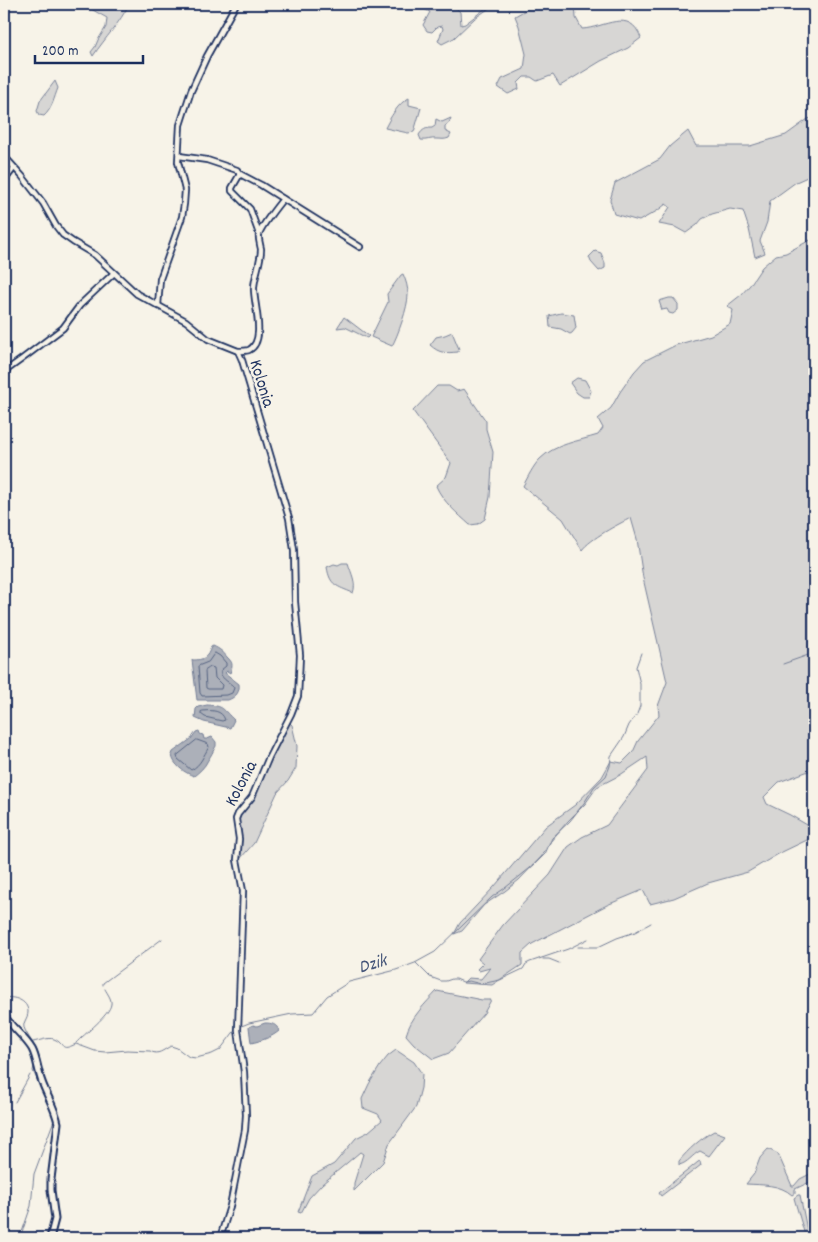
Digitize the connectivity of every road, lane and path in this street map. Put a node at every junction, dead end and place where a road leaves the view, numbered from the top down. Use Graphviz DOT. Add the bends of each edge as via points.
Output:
graph roads {
  1 [pos="236,4"];
  2 [pos="4,156"];
  3 [pos="179,156"];
  4 [pos="14,168"];
  5 [pos="240,174"];
  6 [pos="4,181"];
  7 [pos="283,199"];
  8 [pos="258,234"];
  9 [pos="360,247"];
  10 [pos="114,273"];
  11 [pos="158,306"];
  12 [pos="238,351"];
  13 [pos="4,372"];
  14 [pos="4,1016"];
  15 [pos="50,1238"];
  16 [pos="220,1238"];
  1 -- 3 [label="street" via="192,91 180,125"];
  2 -- 4 [label="street, Kolonia"];
  3 -- 5 [label="street" via="207,160 237,170"];
  3 -- 11 [label="street" via="184,204 162,274"];
  4 -- 6 [label="street"];
  4 -- 10 [label="street, Kolonia" via="63,235 95,255"];
  5 -- 7 [label="street"];
  5 -- 8 [label="street" via="232,191 250,209"];
  7 -- 8 [label="street"];
  7 -- 9 [label="street"];
  8 -- 12 [label="street, Kolonia" via="261,247 254,288 258,334 249,350"];
  10 -- 11 [label="street, Kolonia" via="136,294"];
  10 -- 13 [label="street" via="80,305 63,328"];
  11 -- 12 [label="street, Kolonia" via="208,338"];
  12 -- 16 [label="street, Kolonia" via="289,518 300,656 298,696 252,797 236,819 237,860 243,899 238,1027 246,1094 245,1130 230,1206"];
  14 -- 15 [label="street" via="33,1050 42,1083 57,1116 51,1190 55,1219"];
}
